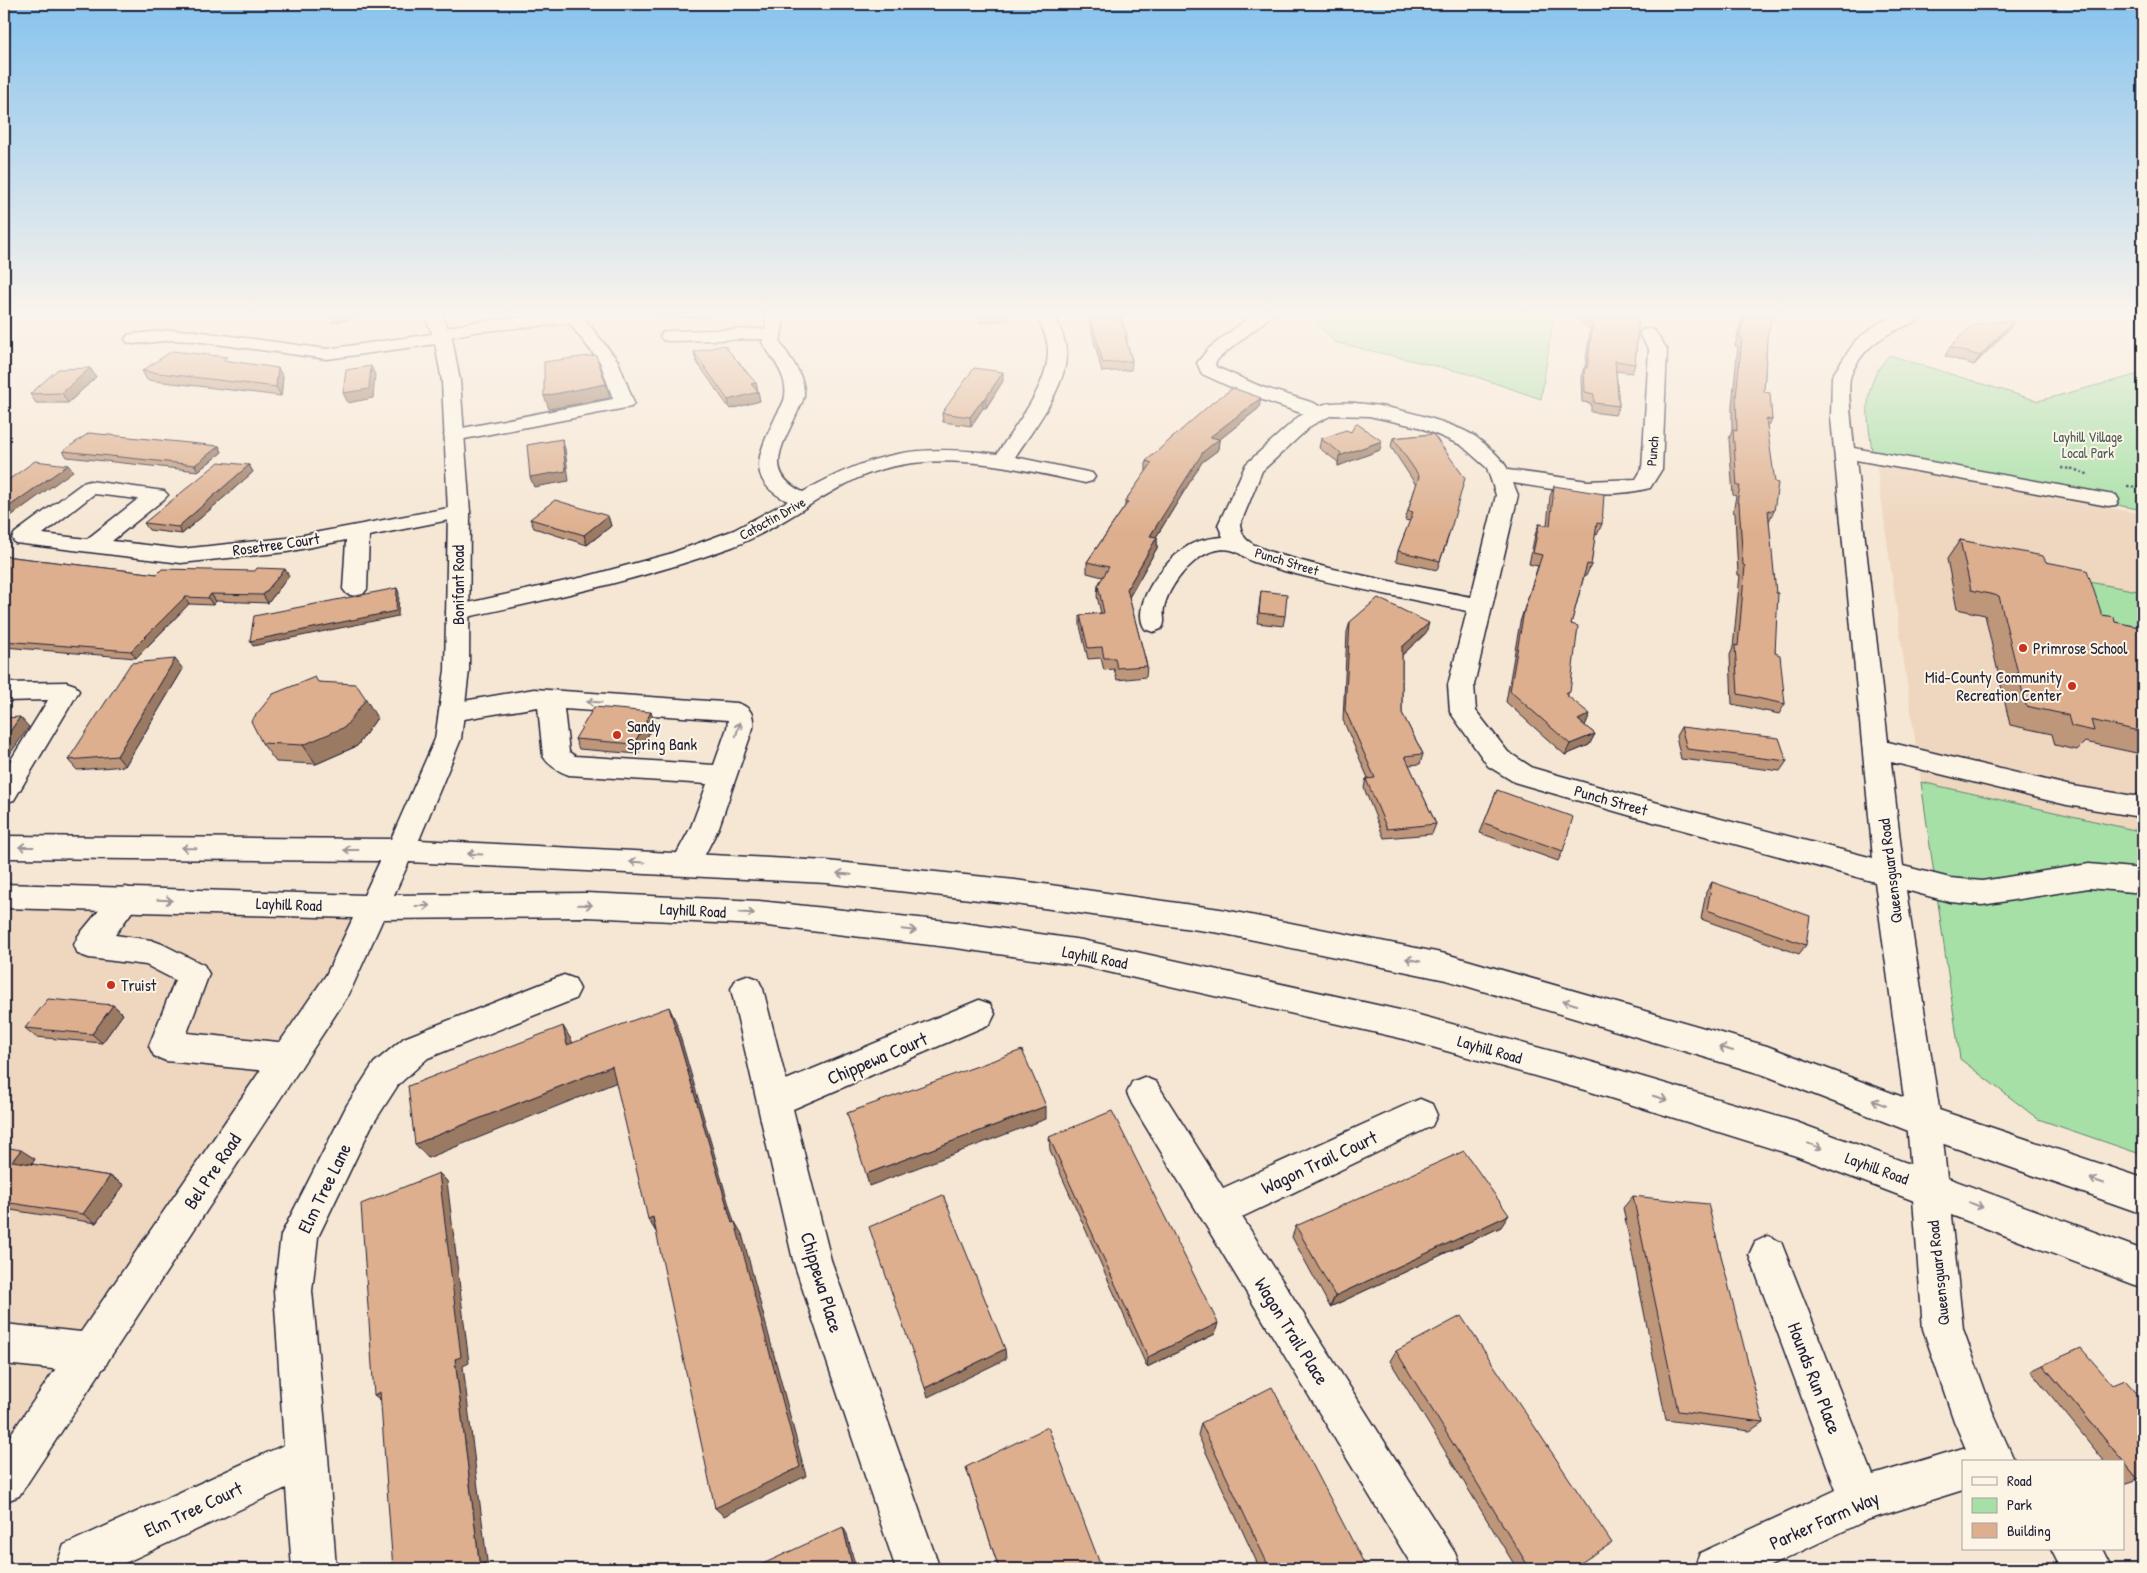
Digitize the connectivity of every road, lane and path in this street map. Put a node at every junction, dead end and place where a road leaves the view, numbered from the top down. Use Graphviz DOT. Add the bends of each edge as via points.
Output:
graph roads {
  1 [pos="451,386"];
  2 [pos="618,386"];
  3 [pos="794,386"];
  4 [pos="1049,386"];
  5 [pos="1243,386"];
  6 [pos="1656,386"];
  7 [pos="1841,386"];
  8 [pos="1318,414"];
  9 [pos="454,435"];
  10 [pos="1845,452"];
  11 [pos="1003,459"];
  12 [pos="1499,475"];
  13 [pos="1085,477"];
  14 [pos="803,500"];
  15 [pos="2108,500"];
  16 [pos="459,512"];
  17 [pos="358,531"];
  18 [pos="1236,543"];
  19 [pos="92,546"];
  20 [pos="355,589"];
  21 [pos="1480,606"];
  22 [pos="458,612"];
  23 [pos="1153,624"];
  24 [pos="4,692"];
  25 [pos="550,700"];
  26 [pos="452,712"];
  27 [pos="1876,749"];
  28 [pos="722,775"];
  29 [pos="4,793"];
  30 [pos="2143,804"];
  31 [pos="4,847"];
  32 [pos="400,850"];
  33 [pos="686,864"];
  34 [pos="1889,875"];
  35 [pos="2143,881"];
  36 [pos="4,896"];
  37 [pos="126,899"];
  38 [pos="374,907"];
  39 [pos="564,989"];
  40 [pos="747,990"];
  41 [pos="979,1014"];
  42 [pos="288,1058"];
  43 [pos="1144,1093"];
  44 [pos="774,1101"];
  45 [pos="1420,1115"];
  46 [pos="1924,1121"];
  47 [pos="1930,1187"];
  48 [pos="2143,1196"];
  49 [pos="1218,1210"];
  50 [pos="1768,1255"];
  51 [pos="2143,1269"];
  52 [pos="4,1344"];
  53 [pos="91,1353"];
  54 [pos="307,1456"];
  55 [pos="1984,1460"];
  56 [pos="1962,1470"];
  57 [pos="4,1481"];
  58 [pos="1861,1500"];
  59 [pos="2074,1550"];
  60 [pos="80,1561"];
  61 [pos="314,1569"];
  62 [pos="918,1569"];
  63 [pos="1439,1569"];
  64 [pos="1716,1569"];
  65 [pos="2091,1569"];
  1 -- 9 [label="street, Bonifant Road"];
  2 -- 9 [label="street" via="624,403"];
  3 -- 14 [label="street" via="795,394 767,460 772,483 786,494"];
  4 -- 11 [label="street"];
  5 -- 8 [label="street" via="1307,406"];
  6 -- 12 [label="street, Punch" via="1652,469 1643,484 1591,488"];
  7 -- 10 [label="street, Queensguard Road"];
  8 -- 12 [label="street, Punch Street" via="1329,409 1369,410 1425,422 1468,441 1496,466"];
  8 -- 18 [label="street, Punch Street" via="1305,421 1253,468 1229,525"];
  9 -- 16 [label="street, Bonifant Road"];
  10 -- 15 [label="street"];
  10 -- 27 [label="street, Queensguard Road"];
  11 -- 13 [label="street, Catoctin Drive"];
  11 -- 14 [label="street, Catoctin Drive" via="919,457 877,465"];
  12 -- 21 [label="street, Punch Street" via="1507,495"];
  14 -- 22 [label="street, Catoctin Drive" via="740,536 690,554 606,580"];
  16 -- 17 [label="street, Rosetree Court"];
  16 -- 22 [label="street, Bonifant Road"];
  17 -- 19 [label="street, Rosetree Court" via="287,545 181,556"];
  17 -- 20 [label="street"];
  18 -- 21 [label="street, Punch Street" via="1259,556 1292,566"];
  18 -- 23 [label="street" via="1201,548 1178,567 1158,594 1152,610"];
  19 -- 19 [label="street, Rosetree Court" via="24,538 90,487 156,495"];
  21 -- 34 [label="street, Punch Street" via="1461,685 1463,712 1498,759 1524,775"];
  22 -- 26 [label="street, Bonifant Road"];
  24 -- 29 [label="street" via="66,691"];
  25 -- 26 [label="street" via="534,698"];
  25 -- 28 [label="street" via="556,756 569,765"];
  28 -- 25 [label="street, one-way" via="740,728 742,717 737,712"];
  26 -- 32 [label="street, Bonifant Road" via="448,739"];
  27 -- 30 [label="street" via="2067,795 2134,806"];
  27 -- 34 [label="street, Queensguard Road"];
  28 -- 33 [label="street" via="705,828"];
  32 -- 31 [label="street, one-way"];
  33 -- 32 [label="street, one-way"];
  32 -- 38 [label="street, Bel Pre Road"];
  46 -- 33 [label="street, one-way" via="1767,1061 1446,966 1220,921 1015,892 827,872"];
  34 -- 35 [label="street, Punch Street" via="1950,890 1982,893 2089,876"];
  34 -- 46 [label="street, Queensguard Road"];
  36 -- 37 [label="street, Layhill Road"];
  37 -- 38 [label="street, Layhill Road, one-way"];
  37 -- 42 [label="street" via="89,945 152,953 193,974 166,1046"];
  38 -- 42 [label="street, Bel Pre Road" via="338,984"];
  38 -- 47 [label="street, Layhill Road, one-way" via="586,905 759,913 956,935 1082,954 1414,1027 1796,1138"];
  39 -- 54 [label="street, Elm Tree Lane" via="416,1048 386,1074 359,1116 300,1235 293,1291"];
  40 -- 44 [label="street, Chippewa Place"];
  41 -- 44 [label="street, Chippewa Court"];
  42 -- 53 [label="street, Bel Pre Road"];
  43 -- 49 [label="street, Wagon Trail Place"];
  44 -- 62 [label="street, Chippewa Place" via="812,1260"];
  45 -- 49 [label="street, Wagon Trail Court"];
  46 -- 47 [label="street, Queensguard Road"];
  48 -- 46 [label="street, one-way"];
  47 -- 51 [label="street, Layhill Road, one-way"];
  47 -- 55 [label="street, Queensguard Road" via="1943,1329 1975,1421"];
  49 -- 63 [label="street, Wagon Trail Place"];
  50 -- 58 [label="street, Hounds Run Place"];
  52 -- 53 [label="street"];
  53 -- 57 [label="street, Bel Pre Road"];
  54 -- 60 [label="street, Elm Tree Court"];
  54 -- 61 [label="street, Elm Tree Lane"];
  56 -- 58 [label="street, Parker Farm Way"];
  58 -- 64 [label="street, Parker Farm Way"];
  59 -- 65 [label="street"];
}
